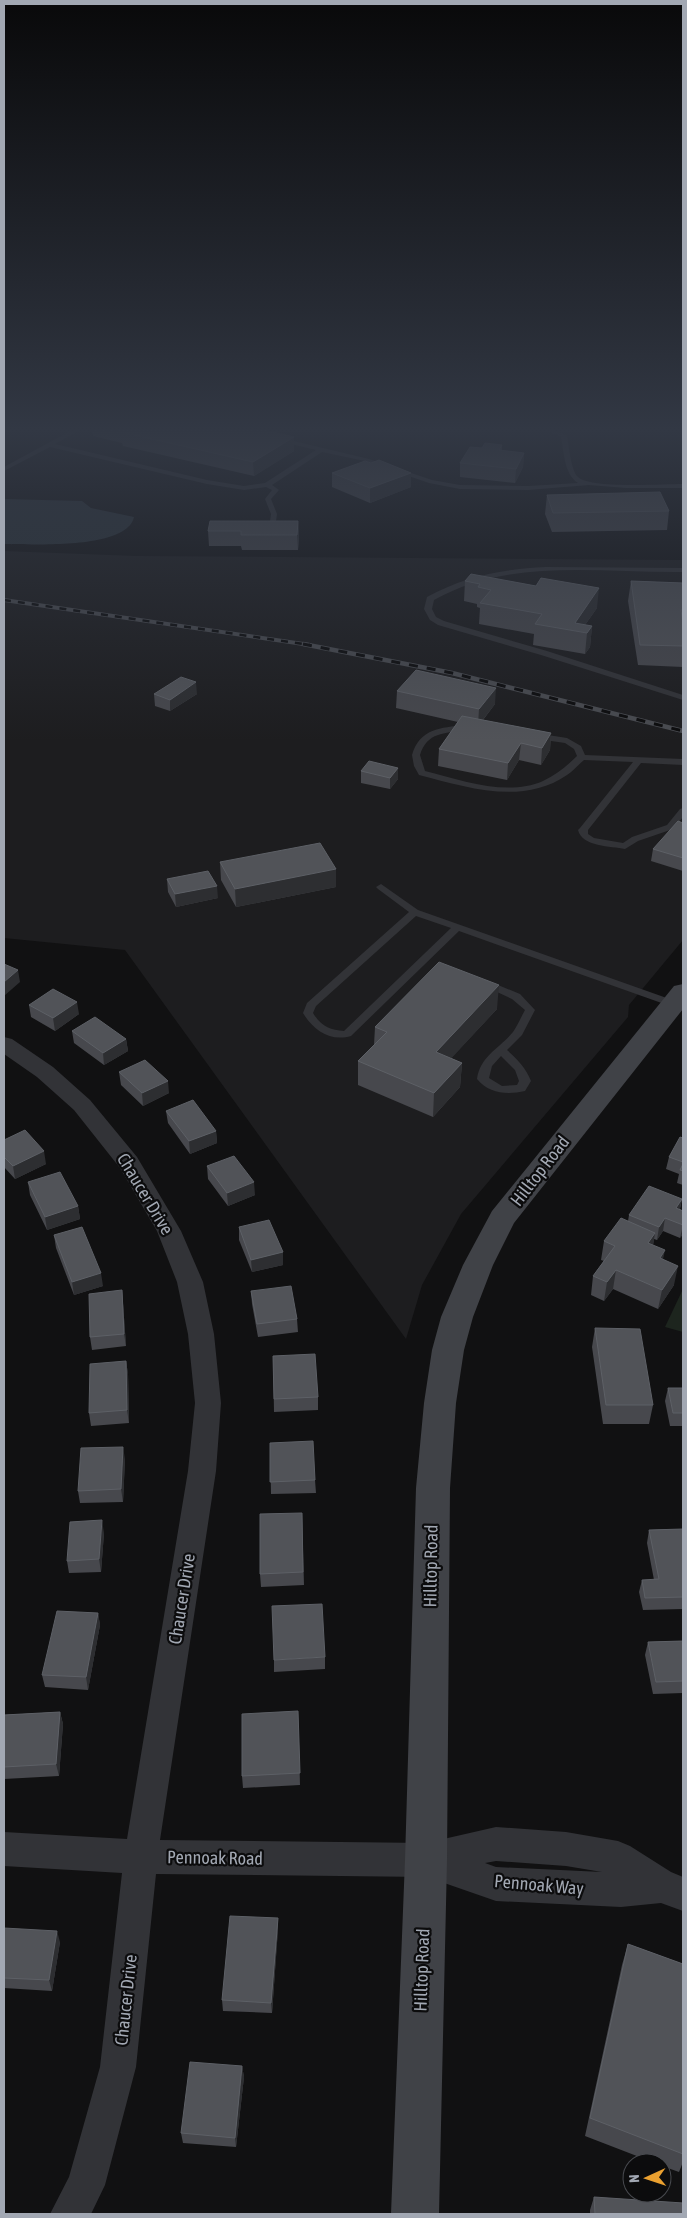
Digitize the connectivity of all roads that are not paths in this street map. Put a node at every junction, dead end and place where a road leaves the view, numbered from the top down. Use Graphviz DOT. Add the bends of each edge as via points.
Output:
graph roads {
  1 [pos="683,570"];
  2 [pos="683,698"];
  3 [pos="582,757"];
  4 [pos="640,760"];
  5 [pos="683,762"];
  6 [pos="683,811"];
  7 [pos="381,887"];
  8 [pos="415,912"];
  9 [pos="458,928"];
  10 [pos="478,980"];
  11 [pos="680,1001"];
  12 [pos="4,1044"];
  13 [pos="501,1050"];
  14 [pos="4,1850"];
  15 [pos="141,1857"];
  16 [pos="426,1860"];
  17 [pos="672,1890"];
  18 [pos="69,2214"];
  19 [pos="415,2214"];
  1 -- 2 [label="lane" via="515,570 456,584 430,599 428,609 433,618 441,622"];
  3 -- 3 [label="lane" via="569,771 547,784 508,791 422,773 415,763 416,752 433,732 464,728 567,741 578,748"];
  3 -- 4 [label="lane"];
  4 -- 5 [label="lane"];
  4 -- 6 [label="lane" via="583,830 584,835 591,840 625,846 670,827"];
  7 -- 8 [label="lane"];
  8 -- 9 [label="lane"];
  8 -- 9 [label="lane" via="311,1005 308,1013 316,1026 333,1034 347,1034 427,963"];
  9 -- 11 [label="lane"];
  10 -- 13 [label="lane" via="514,994 530,1010 518,1033"];
  11 -- 16 [label="main road, Hilltop Road" via="502,1218 456,1317 440,1403 433,1488"];
  12 -- 15 [label="street, Chaucer Drive" via="46,1072 82,1105 129,1162 169,1231 190,1282 201,1334 208,1403 202,1471"];
  14 -- 15 [label="street, Pennoak Road"];
  15 -- 16 [label="street, Pennoak Road"];
  15 -- 18 [label="street, Chaucer Drive" via="118,2067 86,2185"];
  16 -- 17 [label="street, Pennoak Way" via="496,1884"];
  16 -- 19 [label="main road, Hilltop Road"];
}
